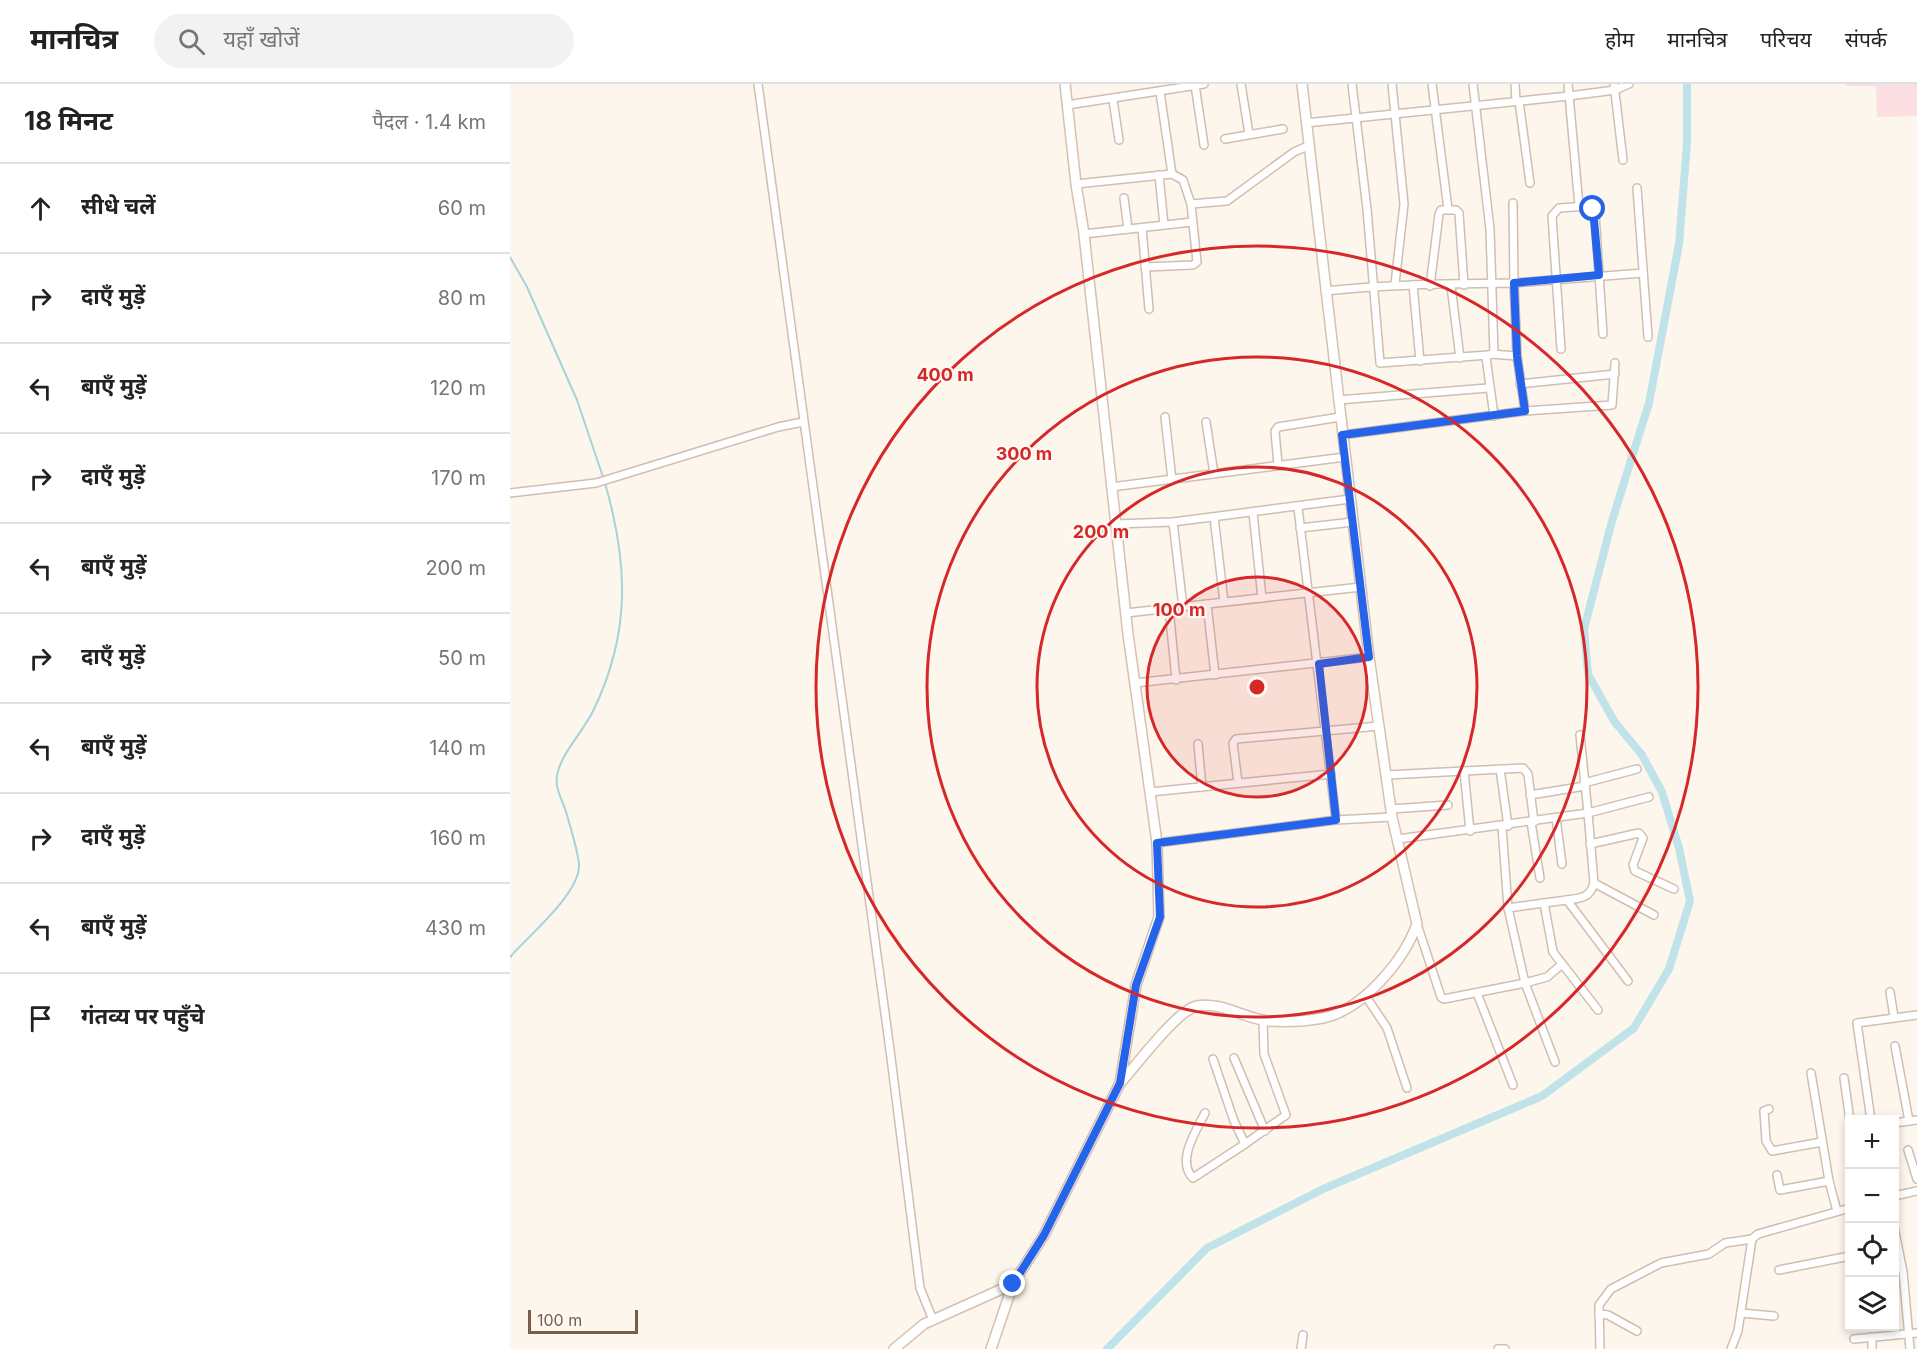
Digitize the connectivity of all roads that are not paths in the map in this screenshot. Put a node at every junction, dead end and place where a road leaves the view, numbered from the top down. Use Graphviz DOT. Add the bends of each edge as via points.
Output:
graph roads {
  1 [pos="758,84"];
  2 [pos="1065,84"];
  3 [pos="1204,84"];
  4 [pos="1241,84"];
  5 [pos="1302,84"];
  6 [pos="1352,84"];
  7 [pos="1392,84"];
  8 [pos="1432,84"];
  9 [pos="1473,84"];
  10 [pos="1515,84"];
  11 [pos="1568,84"];
  12 [pos="1628,84"];
  13 [pos="1184,85"];
  14 [pos="1196,85"];
  15 [pos="1615,87"];
  16 [pos="1160,92"];
  17 [pos="1569,96"];
  18 [pos="1113,100"];
  19 [pos="1518,101"];
  20 [pos="1067,105"];
  21 [pos="1475,105"];
  22 [pos="1436,109"];
  23 [pos="1395,114"];
  24 [pos="1356,117"];
  25 [pos="1306,123"];
  26 [pos="1283,129"];
  27 [pos="1249,134"];
  28 [pos="1225,139"];
  29 [pos="1119,140"];
  30 [pos="1204,146"];
  31 [pos="1308,146"];
  32 [pos="1623,160"];
  33 [pos="1172,174"];
  34 [pos="1159,176"];
  35 [pos="1530,183"];
  36 [pos="1076,184"];
  37 [pos="1637,188"];
  38 [pos="1124,198"];
  39 [pos="1513,203"];
  40 [pos="1191,204"];
  41 [pos="1579,206"];
  42 [pos="1448,209"];
  43 [pos="1192,222"];
  44 [pos="1164,225"];
  45 [pos="1142,228"];
  46 [pos="1128,229"];
  47 [pos="1084,234"];
  48 [pos="1145,267"];
  49 [pos="1643,273"];
  50 [pos="1599,275"];
  51 [pos="1557,280"];
  52 [pos="1514,283"];
  53 [pos="1395,284"];
  54 [pos="1493,284"];
  55 [pos="1413,285"];
  56 [pos="1464,285"];
  57 [pos="1372,286"];
  58 [pos="1430,286"];
  59 [pos="1451,286"];
  60 [pos="1325,291"];
  61 [pos="1149,309"];
  62 [pos="1603,334"];
  63 [pos="1648,337"];
  64 [pos="1561,349"];
  65 [pos="1491,355"];
  66 [pos="1517,356"];
  67 [pos="1460,358"];
  68 [pos="1420,361"];
  69 [pos="1615,363"];
  70 [pos="1615,374"];
  71 [pos="1520,384"];
  72 [pos="1488,388"];
  73 [pos="1338,400"];
  74 [pos="1525,411"];
  75 [pos="1494,416"];
  76 [pos="1165,417"];
  77 [pos="1340,417"];
  78 [pos="803,422"];
  79 [pos="1206,422"];
  80 [pos="1342,435"];
  81 [pos="1345,456"];
  82 [pos="1278,465"];
  83 [pos="1215,474"];
  84 [pos="1172,480"];
  85 [pos="1111,487"];
  86 [pos="510,494"];
  87 [pos="1350,500"];
  88 [pos="1298,508"];
  89 [pos="1253,513"];
  90 [pos="1214,517"];
  91 [pos="1173,522"];
  92 [pos="1353,522"];
  93 [pos="1115,524"];
  94 [pos="1300,528"];
  95 [pos="1361,587"];
  96 [pos="1308,593"];
  97 [pos="1262,598"];
  98 [pos="1224,602"];
  99 [pos="1207,604"];
  100 [pos="1183,607"];
  101 [pos="1169,608"];
  102 [pos="1126,613"];
  103 [pos="1369,657"];
  104 [pos="1319,664"];
  105 [pos="1215,675"];
  106 [pos="1176,680"];
  107 [pos="1135,683"];
  108 [pos="1379,726"];
  109 [pos="1327,731"];
  110 [pos="1580,735"];
  111 [pos="1198,744"];
  112 [pos="1500,769"];
  113 [pos="1637,769"];
  114 [pos="1464,771"];
  115 [pos="1331,774"];
  116 [pos="1386,775"];
  117 [pos="1238,783"];
  118 [pos="1584,784"];
  119 [pos="1202,787"];
  120 [pos="1150,792"];
  121 [pos="1530,795"];
  122 [pos="1649,797"];
  123 [pos="1448,805"];
  124 [pos="1392,813"];
  125 [pos="1588,813"];
  126 [pos="1556,818"];
  127 [pos="1336,820"];
  128 [pos="1532,822"];
  129 [pos="1505,826"];
  130 [pos="1470,831"];
  131 [pos="1398,839"];
  132 [pos="1157,843"];
  133 [pos="1590,844"];
  134 [pos="1562,864"];
  135 [pos="1540,878"];
  136 [pos="1594,884"];
  137 [pos="1674,889"];
  138 [pos="1567,900"];
  139 [pos="1544,903"];
  140 [pos="1508,908"];
  141 [pos="1654,915"];
  142 [pos="1417,924"];
  143 [pos="1561,965"];
  144 [pos="1628,981"];
  145 [pos="1525,984"];
  146 [pos="1890,992"];
  147 [pos="1478,993"];
  148 [pos="1365,995"];
  149 [pos="1598,1010"];
  150 [pos="1917,1015"];
  151 [pos="1894,1017"];
  152 [pos="1263,1020"];
  153 [pos="1895,1046"];
  154 [pos="1234,1058"];
  155 [pos="1213,1059"];
  156 [pos="1555,1062"];
  157 [pos="1811,1073"];
  158 [pos="1844,1078"];
  159 [pos="1120,1083"];
  160 [pos="1513,1085"];
  161 [pos="1407,1088"];
  162 [pos="1770,1109"];
  163 [pos="1205,1113"];
  164 [pos="1849,1115"];
  165 [pos="1870,1115"];
  166 [pos="1913,1120"];
  167 [pos="1265,1131"];
  168 [pos="1822,1142"];
  169 [pos="1245,1144"];
  170 [pos="1908,1150"];
  171 [pos="1915,1165"];
  172 [pos="1777,1175"];
  173 [pos="1917,1179"];
  174 [pos="1829,1181"];
  175 [pos="1917,1191"];
  176 [pos="1899,1195"];
  177 [pos="1845,1209"];
  178 [pos="1837,1211"];
  179 [pos="1752,1239"];
  180 [pos="1899,1252"];
  181 [pos="1845,1257"];
  182 [pos="1779,1270"];
  183 [pos="1013,1284"];
  184 [pos="1741,1313"];
  185 [pos="1599,1314"];
  186 [pos="1774,1316"];
  187 [pos="933,1320"];
  188 [pos="1637,1331"];
  189 [pos="1917,1333"];
  190 [pos="1909,1334"];
  191 [pos="1303,1335"];
  192 [pos="1872,1337"];
  193 [pos="1854,1339"];
  194 [pos="894,1349"];
  195 [pos="991,1349"];
  196 [pos="1301,1349"];
  197 [pos="1498,1349"];
  198 [pos="1504,1349"];
  199 [pos="1600,1349"];
  200 [pos="1731,1349"];
  201 [pos="1872,1349"];
  202 [pos="1910,1349"];
  1 -- 78 [label="street"];
  2 -- 20 [label="street"];
  3 -- 14 [label="street"];
  4 -- 27 [label="street"];
  5 -- 25 [label="street"];
  6 -- 24 [label="street"];
  7 -- 23 [label="street"];
  8 -- 22 [label="street"];
  9 -- 21 [label="street"];
  10 -- 19 [label="street"];
  11 -- 17 [label="street"];
  12 -- 15 [label="street"];
  13 -- 14 [label="street"];
  13 -- 16 [label="street"];
  14 -- 30 [label="street"];
  15 -- 17 [label="street"];
  15 -- 32 [label="street"];
  16 -- 18 [label="street"];
  16 -- 33 [label="street"];
  17 -- 19 [label="street"];
  17 -- 41 [label="street"];
  18 -- 20 [label="street"];
  18 -- 29 [label="street"];
  19 -- 21 [label="street"];
  19 -- 35 [label="street"];
  20 -- 36 [label="street"];
  21 -- 22 [label="street"];
  21 -- 54 [label="street" via="1486,184"];
  22 -- 23 [label="street"];
  22 -- 42 [label="street"];
  23 -- 24 [label="street"];
  23 -- 53 [label="street" via="1404,204"];
  24 -- 25 [label="street"];
  24 -- 57 [label="street"];
  25 -- 31 [label="street"];
  26 -- 27 [label="street"];
  27 -- 28 [label="street"];
  31 -- 40 [label="street" via="1227,201"];
  31 -- 60 [label="street"];
  33 -- 34 [label="street"];
  33 -- 40 [label="street" via="1186,183"];
  34 -- 36 [label="street"];
  34 -- 44 [label="street"];
  36 -- 47 [label="street"];
  37 -- 49 [label="street"];
  38 -- 46 [label="street"];
  39 -- 52 [label="street"];
  40 -- 43 [label="street"];
  41 -- 50 [label="street" via="1589,206 1595,214"];
  41 -- 51 [label="street" via="1553,212"];
  42 -- 56 [label="street" via="1459,213"];
  42 -- 58 [label="street" via="1438,214"];
  43 -- 44 [label="street"];
  43 -- 48 [label="street" via="1196,264"];
  44 -- 45 [label="street"];
  45 -- 46 [label="street"];
  45 -- 48 [label="street"];
  46 -- 47 [label="street"];
  47 -- 85 [label="street"];
  48 -- 61 [label="street"];
  49 -- 50 [label="street"];
  49 -- 63 [label="street"];
  50 -- 51 [label="street"];
  50 -- 62 [label="street"];
  51 -- 52 [label="street"];
  51 -- 64 [label="street"];
  52 -- 54 [label="street"];
  52 -- 66 [label="street"];
  53 -- 55 [label="street"];
  53 -- 57 [label="street"];
  54 -- 56 [label="street"];
  54 -- 65 [label="street"];
  55 -- 58 [label="street"];
  55 -- 68 [label="street"];
  56 -- 59 [label="street"];
  57 -- 60 [label="street"];
  57 -- 68 [label="street" via="1380,363"];
  58 -- 59 [label="street"];
  59 -- 67 [label="street"];
  60 -- 73 [label="street"];
  65 -- 66 [label="street"];
  65 -- 67 [label="street"];
  65 -- 72 [label="street" via="1485,360"];
  66 -- 71 [label="street"];
  67 -- 68 [label="street"];
  69 -- 70 [label="street"];
  70 -- 71 [label="street"];
  70 -- 74 [label="street" via="1612,405"];
  71 -- 74 [label="street"];
  72 -- 73 [label="street"];
  72 -- 75 [label="street"];
  73 -- 77 [label="street"];
  74 -- 75 [label="street"];
  75 -- 80 [label="street"];
  76 -- 84 [label="street"];
  77 -- 80 [label="street"];
  77 -- 82 [label="street" via="1278,427"];
  78 -- 86 [label="street" via="596,483"];
  78 -- 187 [label="street" via="920,1288"];
  79 -- 83 [label="street"];
  80 -- 81 [label="street"];
  81 -- 82 [label="street"];
  81 -- 87 [label="street"];
  82 -- 83 [label="street"];
  83 -- 84 [label="street"];
  84 -- 85 [label="street"];
  85 -- 93 [label="street"];
  87 -- 88 [label="street"];
  87 -- 92 [label="street"];
  88 -- 89 [label="street"];
  88 -- 94 [label="street"];
  89 -- 90 [label="street"];
  89 -- 97 [label="street"];
  90 -- 91 [label="street"];
  90 -- 98 [label="street"];
  91 -- 93 [label="street"];
  91 -- 100 [label="street"];
  92 -- 94 [label="street"];
  92 -- 95 [label="street"];
  93 -- 102 [label="street"];
  94 -- 96 [label="street"];
  95 -- 96 [label="street"];
  95 -- 103 [label="street"];
  96 -- 97 [label="street"];
  96 -- 104 [label="street"];
  97 -- 98 [label="street"];
  98 -- 99 [label="street"];
  99 -- 100 [label="street"];
  99 -- 105 [label="street"];
  100 -- 101 [label="street"];
  101 -- 102 [label="street"];
  101 -- 106 [label="street"];
  102 -- 107 [label="street"];
  103 -- 104 [label="street"];
  103 -- 108 [label="street"];
  104 -- 105 [label="street"];
  104 -- 109 [label="street"];
  105 -- 106 [label="street"];
  106 -- 107 [label="street"];
  107 -- 120 [label="street"];
  108 -- 109 [label="street"];
  108 -- 116 [label="street"];
  109 -- 115 [label="street"];
  109 -- 117 [label="street" via="1236,739 1233,743"];
  110 -- 118 [label="street"];
  111 -- 119 [label="street"];
  112 -- 114 [label="street"];
  112 -- 121 [label="street" via="1525,769"];
  112 -- 129 [label="street"];
  113 -- 118 [label="street"];
  114 -- 116 [label="street"];
  114 -- 130 [label="street"];
  115 -- 117 [label="street"];
  115 -- 127 [label="street"];
  116 -- 124 [label="street"];
  117 -- 119 [label="street"];
  118 -- 121 [label="street"];
  118 -- 125 [label="street"];
  119 -- 120 [label="street"];
  120 -- 132 [label="street"];
  121 -- 128 [label="street"];
  122 -- 125 [label="street"];
  123 -- 124 [label="street"];
  124 -- 127 [label="street"];
  124 -- 131 [label="street"];
  125 -- 126 [label="street"];
  125 -- 133 [label="street"];
  126 -- 128 [label="street"];
  126 -- 134 [label="street"];
  127 -- 132 [label="street"];
  128 -- 129 [label="street"];
  128 -- 135 [label="street"];
  129 -- 130 [label="street"];
  129 -- 140 [label="street"];
  130 -- 131 [label="street"];
  131 -- 142 [label="street"];
  132 -- 159 [label="street" via="1160,917 1136,985"];
  133 -- 136 [label="street"];
  133 -- 137 [label="street" via="1639,833 1643,838 1633,865 1635,871"];
  136 -- 138 [label="street" via="1586,897"];
  136 -- 141 [label="street"];
  138 -- 139 [label="street"];
  138 -- 144 [label="street"];
  139 -- 140 [label="street"];
  139 -- 143 [label="street" via="1552,951"];
  140 -- 145 [label="street"];
  142 -- 147 [label="street" via="1441,998"];
  142 -- 148 [label="street" via="1385,978"];
  143 -- 145 [label="street" via="1547,977"];
  143 -- 149 [label="street"];
  145 -- 147 [label="street"];
  145 -- 156 [label="street"];
  146 -- 151 [label="street"];
  147 -- 160 [label="street"];
  148 -- 152 [label="street" via="1350,1007 1324,1018"];
  148 -- 161 [label="street" via="1387,1029"];
  150 -- 151 [label="street"];
  151 -- 165 [label="street" via="1857,1023"];
  152 -- 159 [label="street" via="1212,1006 1183,1012"];
  152 -- 167 [label="street" via="1264,1054 1286,1115"];
  153 -- 166 [label="street"];
  154 -- 167 [label="street"];
  155 -- 169 [label="street"];
  157 -- 168 [label="street"];
  158 -- 164 [label="street"];
  159 -- 183 [label="street" via="1044,1235"];
  162 -- 168 [label="street" via="1764,1111 1766,1141 1772,1151"];
  163 -- 169 [label="street" via="1187,1152 1186,1166 1193,1178"];
  167 -- 169 [label="street"];
  168 -- 174 [label="street"];
  170 -- 171 [label="street"];
  171 -- 173 [label="street"];
  172 -- 174 [label="street" via="1780,1190"];
  174 -- 178 [label="street"];
  175 -- 176 [label="street"];
  177 -- 178 [label="street"];
  178 -- 179 [label="street"];
  179 -- 184 [label="street"];
  179 -- 185 [label="street" via="1725,1243 1709,1254 1661,1263 1637,1274 1611,1288 1599,1305"];
  180 -- 190 [label="street"];
  181 -- 182 [label="street"];
  183 -- 187 [label="street"];
  183 -- 195 [label="street"];
  184 -- 186 [label="street"];
  184 -- 200 [label="street"];
  185 -- 188 [label="street"];
  185 -- 199 [label="street"];
  187 -- 194 [label="street"];
  189 -- 190 [label="street"];
  190 -- 192 [label="street"];
  190 -- 202 [label="street"];
  191 -- 196 [label="street"];
  192 -- 193 [label="street"];
  192 -- 201 [label="street"];
  197 -- 198 [label="street"];
}
